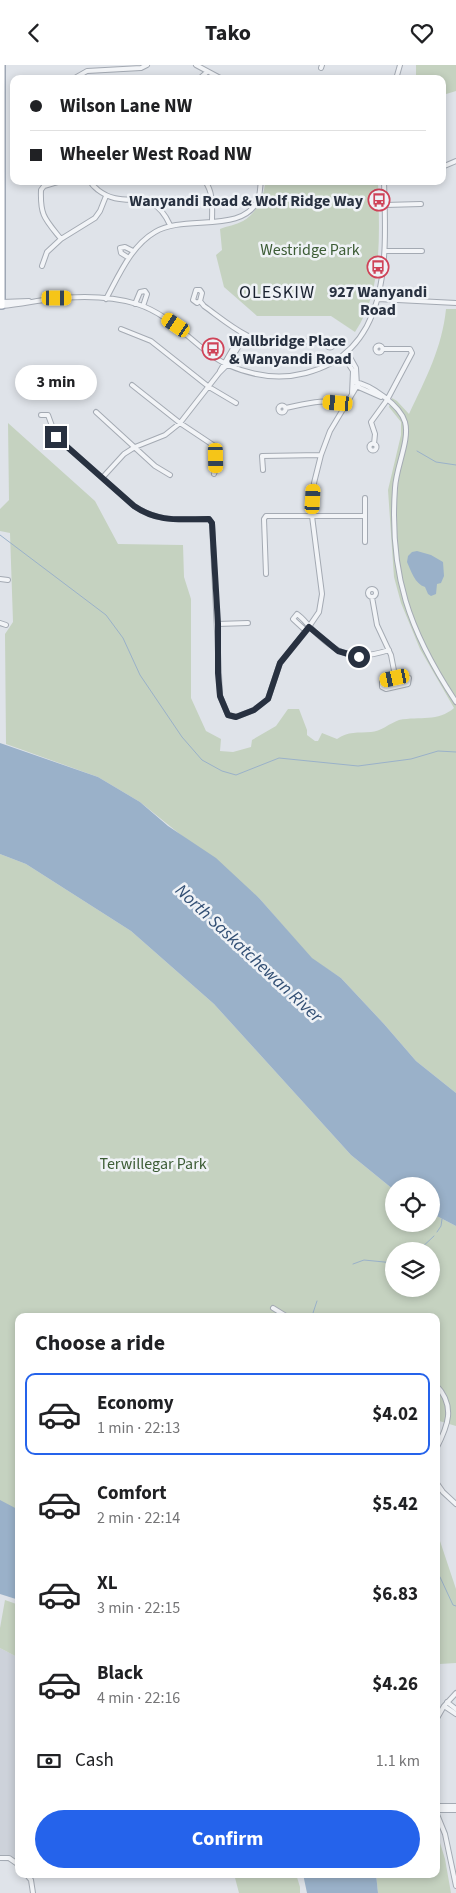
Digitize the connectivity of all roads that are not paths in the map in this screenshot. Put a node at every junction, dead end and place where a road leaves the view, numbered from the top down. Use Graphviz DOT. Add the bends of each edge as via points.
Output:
graph roads {
  1 [pos="2,65"];
  2 [pos="86,65"];
  3 [pos="147,65"];
  4 [pos="196,65"];
  5 [pos="87,71"];
  6 [pos="207,72"];
  7 [pos="80,75"];
  8 [pos="204,75"];
  9 [pos="213,75"];
  10 [pos="1,141"];
  11 [pos="47,185"];
  12 [pos="91,185"];
  13 [pos="208,185"];
  14 [pos="260,185"];
  15 [pos="384,185"];
  16 [pos="106,196"];
  17 [pos="421,204"];
  18 [pos="385,205"];
  19 [pos="212,222"];
  20 [pos="170,225"];
  21 [pos="61,239"];
  22 [pos="133,251"];
  23 [pos="385,251"];
  24 [pos="422,251"];
  25 [pos="129,258"];
  26 [pos="42,266"];
  27 [pos="106,299"];
  28 [pos="378,299"];
  29 [pos="200,301"];
  30 [pos="456,303"];
  31 [pos="1,304"];
  32 [pos="135,304"];
  33 [pos="143,306"];
  34 [pos="121,329"];
  35 [pos="243,335"];
  36 [pos="327,342"];
  37 [pos="382,349"];
  38 [pos="345,353"];
  39 [pos="225,363"];
  40 [pos="355,384"];
  41 [pos="132,385"];
  42 [pos="209,387"];
  43 [pos="387,400"];
  44 [pos="236,403"];
  45 [pos="345,406"];
  46 [pos="286,408"];
  47 [pos="96,412"];
  48 [pos="41,415"];
  49 [pos="180,423"];
  50 [pos="374,444"];
  51 [pos="135,447"];
  52 [pos="321,455"];
  53 [pos="263,470"];
  54 [pos="214,474"];
  55 [pos="170,475"];
  56 [pos="103,477"];
  57 [pos="365,498"];
  58 [pos="312,516"];
  59 [pos="364,516"];
  60 [pos="365,542"];
  61 [pos="266,574"];
  62 [pos="0,579"];
  63 [pos="8,580"];
  64 [pos="372,597"];
  65 [pos="0,623"];
  66 [pos="248,623"];
  67 [pos="218,624"];
  68 [pos="6,625"];
  69 [pos="308,629"];
  70 [pos="388,650"];
  71 [pos="224,671"];
  72 [pos="218,673"];
  73 [pos="395,678"];
  74 [pos="397,686"];
  75 [pos="456,702"];
  76 [pos="274,1308"];
  77 [pos="282,1313"];
  78 [pos="440,1390"];
  79 [pos="440,1441"];
  80 [pos="440,1488"];
  81 [pos="456,1504"];
  82 [pos="456,1693"];
  83 [pos="445,1704"];
  84 [pos="456,1709"];
  85 [pos="440,1713"];
  86 [pos="456,1713"];
  87 [pos="440,1806"];
  88 [pos="456,1808"];
  89 [pos="440,1810"];
  90 [pos="440,1821"];
  91 [pos="0,1858"];
  92 [pos="15,1862"];
  93 [pos="29,1878"];
  94 [pos="456,1886"];
  95 [pos="34,1893"];
  1 -- 10 [label="main road"];
  2 -- 5 [label="street"];
  3 -- 5 [label="street"];
  4 -- 6 [label="street"];
  5 -- 7 [label="street"];
  6 -- 8 [label="street"];
  6 -- 9 [label="street"];
  10 -- 31 [label="main road"];
  11 -- 21 [label="street" via="41,189 40,206 44,218"];
  12 -- 16 [label="street"];
  13 -- 19 [label="street" via="212,199"];
  14 -- 19 [label="street" via="257,201 249,211 233,220"];
  15 -- 18 [label="street"];
  16 -- 20 [label="street" via="152,203 164,213"];
  16 -- 21 [label="street" via="95,218"];
  17 -- 18 [label="street"];
  18 -- 23 [label="street"];
  19 -- 20 [label="street"];
  20 -- 22 [label="street" via="145,238"];
  21 -- 26 [label="street" via="47,252"];
  22 -- 25 [label="street"];
  22 -- 25 [label="street" via="120,248 121,253"];
  23 -- 24 [label="street"];
  23 -- 28 [label="street"];
  25 -- 27 [label="street"];
  27 -- 31 [label="street" via="49,299"];
  27 -- 32 [label="street"];
  28 -- 30 [label="street"];
  28 -- 38 [label="street" via="365,329"];
  29 -- 35 [label="street"];
  32 -- 33 [label="street"];
  32 -- 33 [label="street" via="140,292 145,291"];
  33 -- 39 [label="street" via="176,325"];
  34 -- 42 [label="street" via="151,341"];
  35 -- 36 [label="street" via="273,344"];
  35 -- 39 [label="street"];
  37 -- 43 [label="street" via="410,349 412,353"];
  38 -- 39 [label="street" via="312,371 277,377 253,374"];
  38 -- 40 [label="street"];
  39 -- 42 [label="street"];
  40 -- 43 [label="street"];
  40 -- 45 [label="street"];
  41 -- 49 [label="street"];
  42 -- 44 [label="street"];
  42 -- 49 [label="street"];
  43 -- 50 [label="street" via="371,422"];
  43 -- 75 [label="street" via="402,414 406,424 405,445 396,474 394,509 397,565 406,607 422,645"];
  45 -- 46 [label="street" via="321,401"];
  45 -- 52 [label="street"];
  47 -- 51 [label="street"];
  48 -- 56 [label="street" via="48,415 56,437"];
  49 -- 51 [label="street" via="165,435"];
  49 -- 54 [label="street" via="216,447"];
  51 -- 55 [label="street"];
  51 -- 56 [label="street"];
  52 -- 53 [label="street" via="262,456"];
  52 -- 58 [label="street" via="314,483"];
  56 -- 67 [label="street" via="147,515 209,519 212,523"];
  57 -- 59 [label="street"];
  58 -- 59 [label="street"];
  58 -- 61 [label="street" via="266,516"];
  58 -- 69 [label="street" via="322,594 319,612"];
  59 -- 60 [label="street"];
  62 -- 63 [label="street"];
  64 -- 70 [label="street" via="375,618"];
  65 -- 68 [label="street"];
  66 -- 67 [label="street"];
  67 -- 72 [label="street"];
  69 -- 70 [label="street" via="347,654 359,657"];
  69 -- 72 [label="street" via="280,663 268,699 254,710 236,717 228,715 220,696"];
  70 -- 73 [label="street"];
  71 -- 72 [label="street"];
  73 -- 74 [label="street"];
  73 -- 74 [label="street" via="406,677 410,681"];
  73 -- 74 [label="street" via="385,680 382,687"];
  76 -- 77 [label="street"];
  78 -- 79 [label="street" via="446,1398 449,1414"];
  80 -- 81 [label="street"];
  82 -- 83 [label="street"];
  83 -- 84 [label="street"];
  83 -- 85 [label="street"];
  83 -- 86 [label="street"];
  87 -- 88 [label="street"];
  88 -- 89 [label="street"];
  90 -- 94 [label="street"];
  91 -- 92 [label="street"];
  93 -- 95 [label="street"];
}
